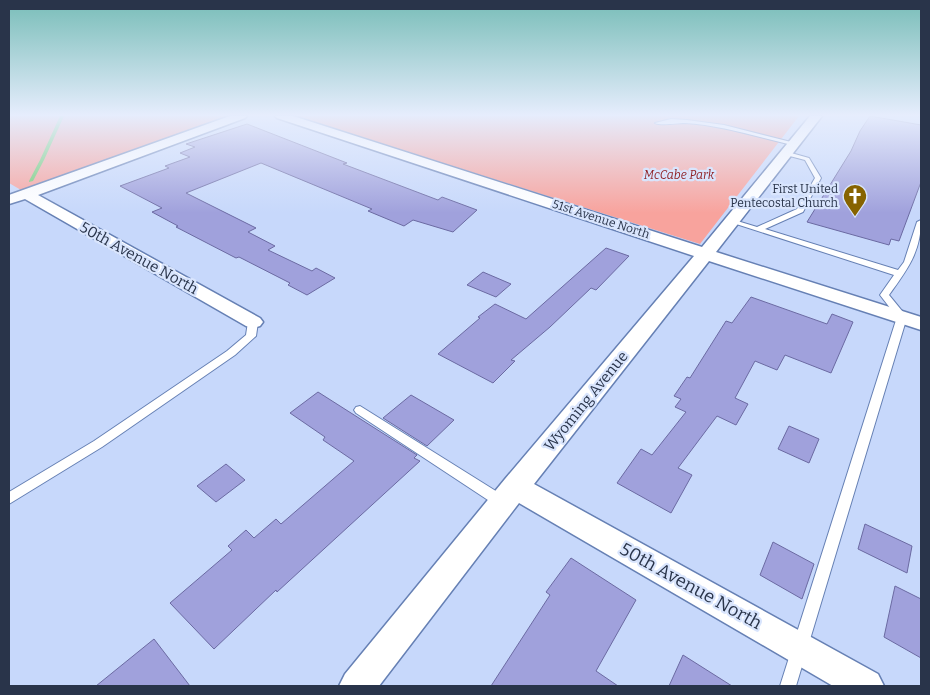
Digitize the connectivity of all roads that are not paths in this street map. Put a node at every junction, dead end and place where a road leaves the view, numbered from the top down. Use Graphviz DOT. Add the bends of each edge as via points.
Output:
graph roads {
  1 [pos="152,148"];
  2 [pos="382,148"];
  3 [pos="782,148"];
  4 [pos="796,148"];
  5 [pos="794,152"];
  6 [pos="26,194"];
  7 [pos="9,200"];
  8 [pos="734,222"];
  9 [pos="921,222"];
  10 [pos="759,229"];
  11 [pos="706,253"];
  12 [pos="898,273"];
  13 [pos="902,317"];
  14 [pos="253,322"];
  15 [pos="921,324"];
  16 [pos="360,410"];
  17 [pos="509,495"];
  18 [pos="9,499"];
  19 [pos="799,647"];
  20 [pos="357,686"];
  21 [pos="788,686"];
  22 [pos="866,686"];
  1 -- 6 [label="street"];
  2 -- 11 [label="street, 51st Avenue North"];
  3 -- 5 [label="lane"];
  4 -- 5 [label="street, Wyoming Avenue"];
  5 -- 8 [label="street, Wyoming Avenue"];
  5 -- 10 [label="lane" via="818,178 800,210"];
  6 -- 7 [label="street"];
  6 -- 14 [label="street, 50th Avenue North"];
  8 -- 10 [label="lane"];
  8 -- 11 [label="street, Wyoming Avenue"];
  9 -- 12 [label="lane" via="908,262"];
  10 -- 12 [label="lane"];
  11 -- 13 [label="street, 51st Avenue North"];
  11 -- 17 [label="street, Wyoming Avenue"];
  12 -- 13 [label="lane" via="884,295"];
  13 -- 15 [label="street, 51st Avenue North"];
  13 -- 19 [label="lane"];
  14 -- 18 [label="lane" via="251,336 231,353 98,444"];
  16 -- 17 [label="lane"];
  17 -- 19 [label="street, 50th Avenue North"];
  17 -- 20 [label="street, Wyoming Avenue"];
  19 -- 21 [label="lane"];
  19 -- 22 [label="street, 50th Avenue North"];
}
